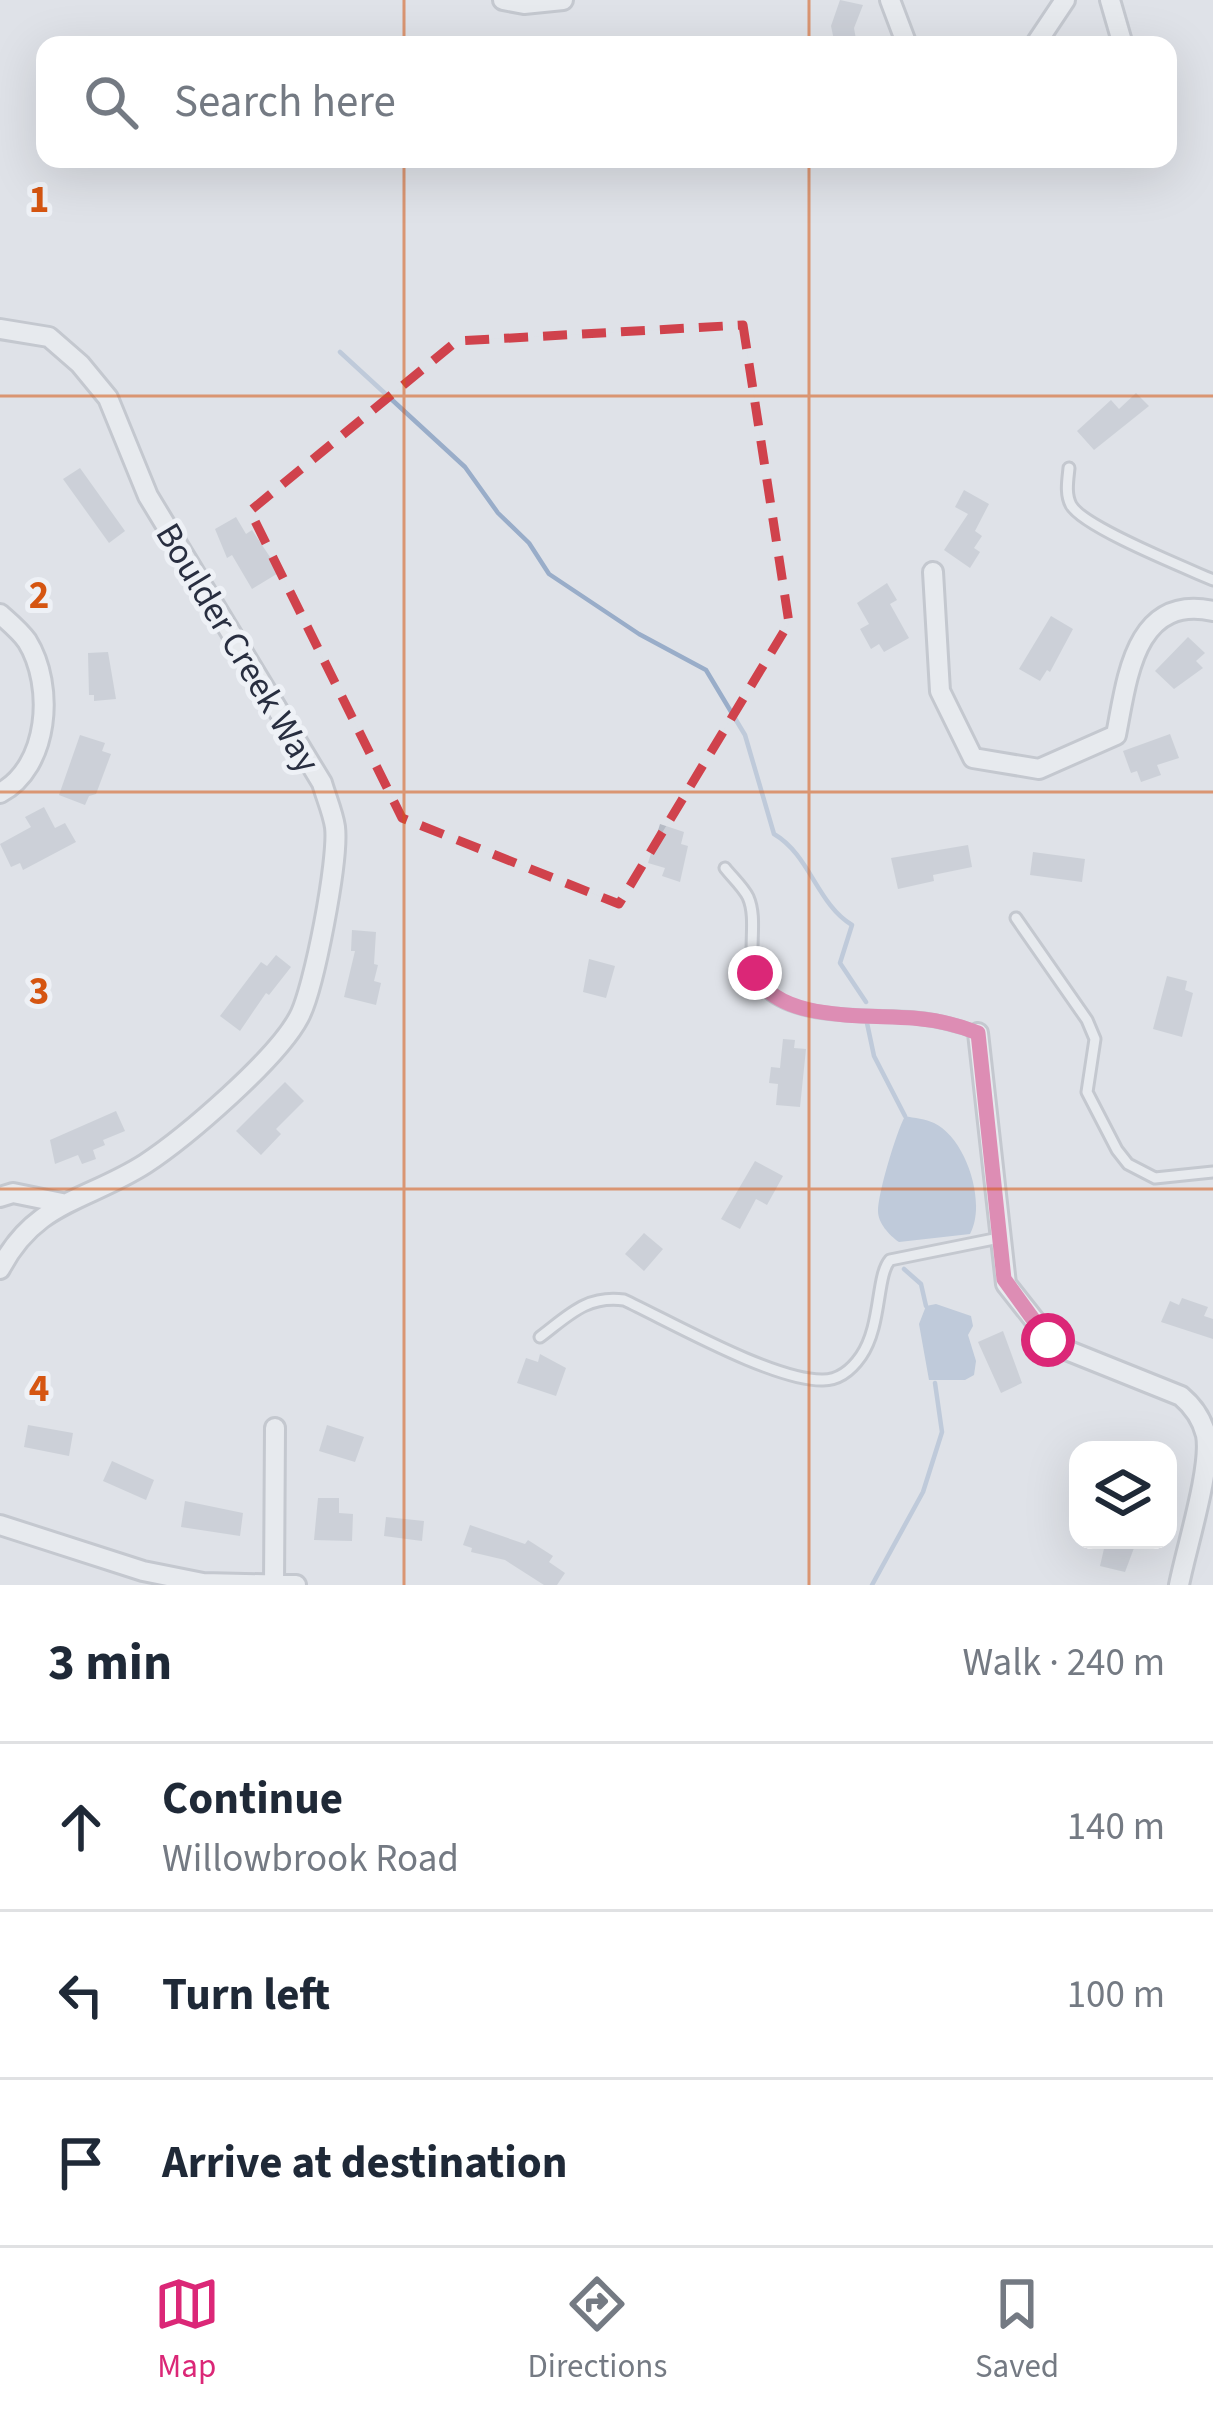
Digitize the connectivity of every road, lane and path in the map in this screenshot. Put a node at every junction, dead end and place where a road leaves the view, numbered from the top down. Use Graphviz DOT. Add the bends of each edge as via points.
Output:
graph roads {
  1 [pos="503,0"];
  2 [pos="563,0"];
  3 [pos="890,0"];
  4 [pos="1065,0"];
  5 [pos="1110,0"];
  6 [pos="904,36"];
  7 [pos="1041,36"];
  8 [pos="1121,36"];
  9 [pos="0,329"];
  10 [pos="1069,467"];
  11 [pos="934,572"];
  12 [pos="1213,580"];
  13 [pos="1213,611"];
  14 [pos="0,614"];
  15 [pos="0,793"];
  16 [pos="725,868"];
  17 [pos="1016,918"];
  18 [pos="978,1033"];
  19 [pos="1213,1172"];
  20 [pos="0,1197"];
  21 [pos="62,1203"];
  22 [pos="999,1238"];
  23 [pos="0,1269"];
  24 [pos="540,1337"];
  25 [pos="274,1428"];
  26 [pos="0,1525"];
  27 [pos="274,1585"];
  28 [pos="296,1585"];
  29 [pos="1179,1585"];
  1 -- 2 [label="street"];
  3 -- 6 [label="street"];
  4 -- 7 [label="street"];
  5 -- 8 [label="street"];
  9 -- 21 [label="street, Boulder Creek Way" via="49,337 108,398 148,496 322,783 335,830 309,992 297,1020 256,1068 148,1162"];
  10 -- 12 [label="lane" via="1074,510"];
  11 -- 13 [label="street" via="940,691 973,758 1039,769 1117,735 1131,660 1163,615"];
  14 -- 15 [label="street" via="36,661 41,707 32,766"];
  16 -- 18 [label="lane" via="748,897 755,973 774,996 810,1011 932,1020"];
  17 -- 19 [label="lane" via="1087,1020 1095,1040 1087,1092 1117,1150 1155,1178"];
  18 -- 22 [label="street"];
  20 -- 21 [label="street"];
  21 -- 23 [label="street, Boulder Creek Way" via="15,1239"];
  22 -- 24 [label="lane" via="890,1260 877,1325 861,1355 844,1375 824,1380 752,1360 624,1300 602,1298"];
  22 -- 29 [label="street" via="1006,1284 1048,1340 1172,1392 1197,1412 1206,1456"];
  25 -- 27 [label="street"];
  26 -- 27 [label="street" via="142,1571"];
  27 -- 28 [label="street"];
}
